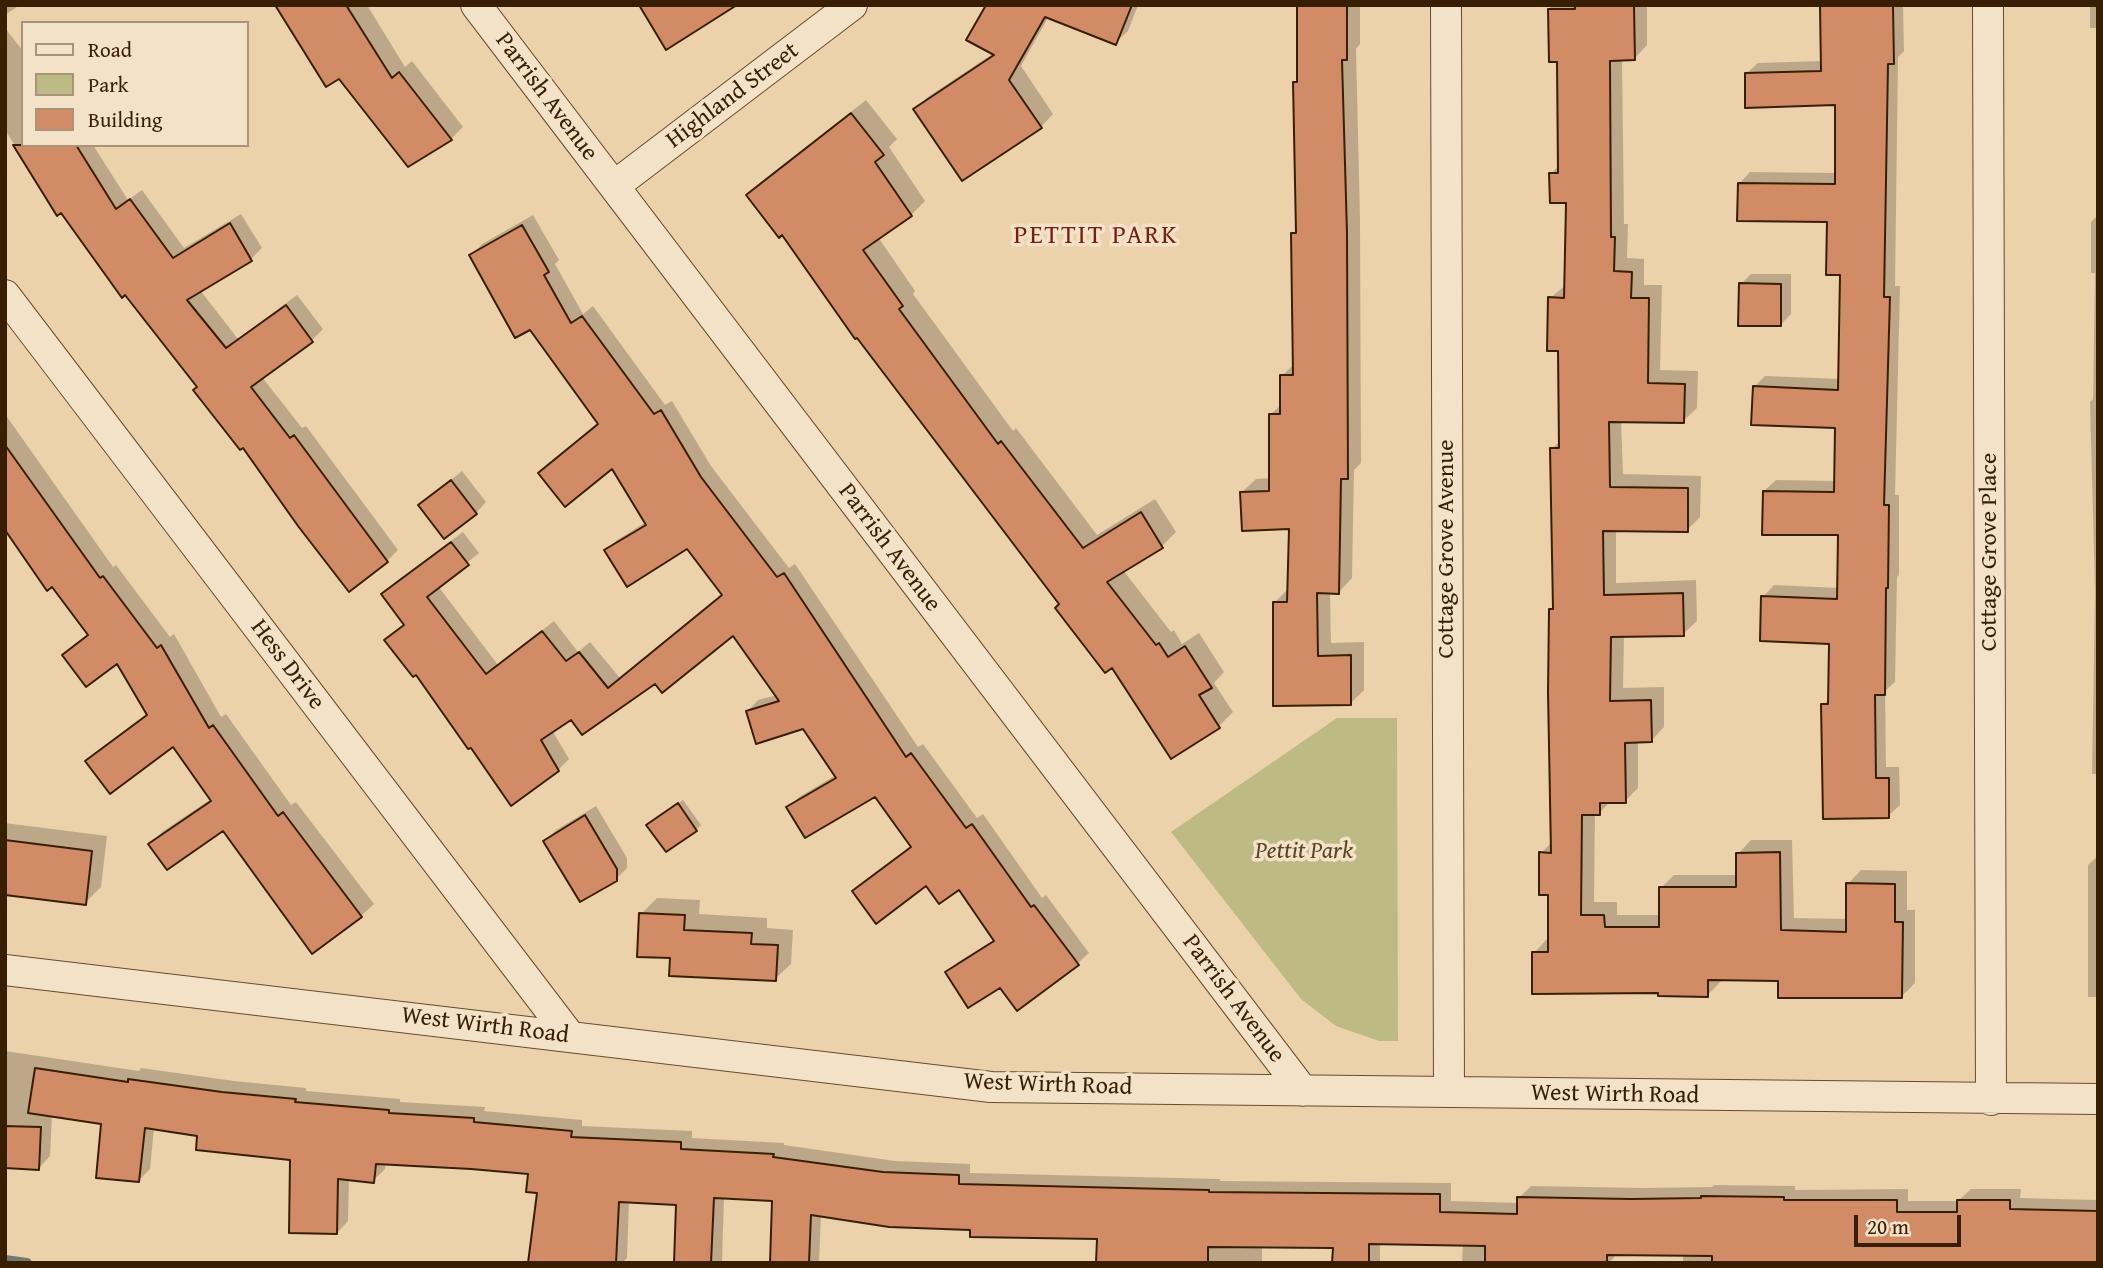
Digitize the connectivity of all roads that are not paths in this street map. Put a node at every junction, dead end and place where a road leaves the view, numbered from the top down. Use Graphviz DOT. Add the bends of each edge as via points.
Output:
graph roads {
  1 [pos="475,5"];
  2 [pos="852,5"];
  3 [pos="1446,5"];
  4 [pos="1988,5"];
  5 [pos="614,186"];
  6 [pos="5,295"];
  7 [pos="5,970"];
  8 [pos="569,1035"];
  9 [pos="1303,1091"];
  10 [pos="1449,1093"];
  11 [pos="2098,1099"];
  12 [pos="1991,1100"];
  1 -- 5 [label="street, Parrish Avenue"];
  2 -- 5 [label="street, Highland Street"];
  3 -- 10 [label="street, Cottage Grove Avenue"];
  4 -- 12 [label="street, Cottage Grove Place"];
  5 -- 9 [label="street, Parrish Avenue"];
  6 -- 8 [label="street, Hess Drive"];
  7 -- 8 [label="street, West Wirth Road"];
  8 -- 9 [label="street, West Wirth Road" via="991,1087"];
  9 -- 10 [label="street, West Wirth Road"];
  10 -- 12 [label="street, West Wirth Road"];
  11 -- 12 [label="street, West Wirth Road"];
}
